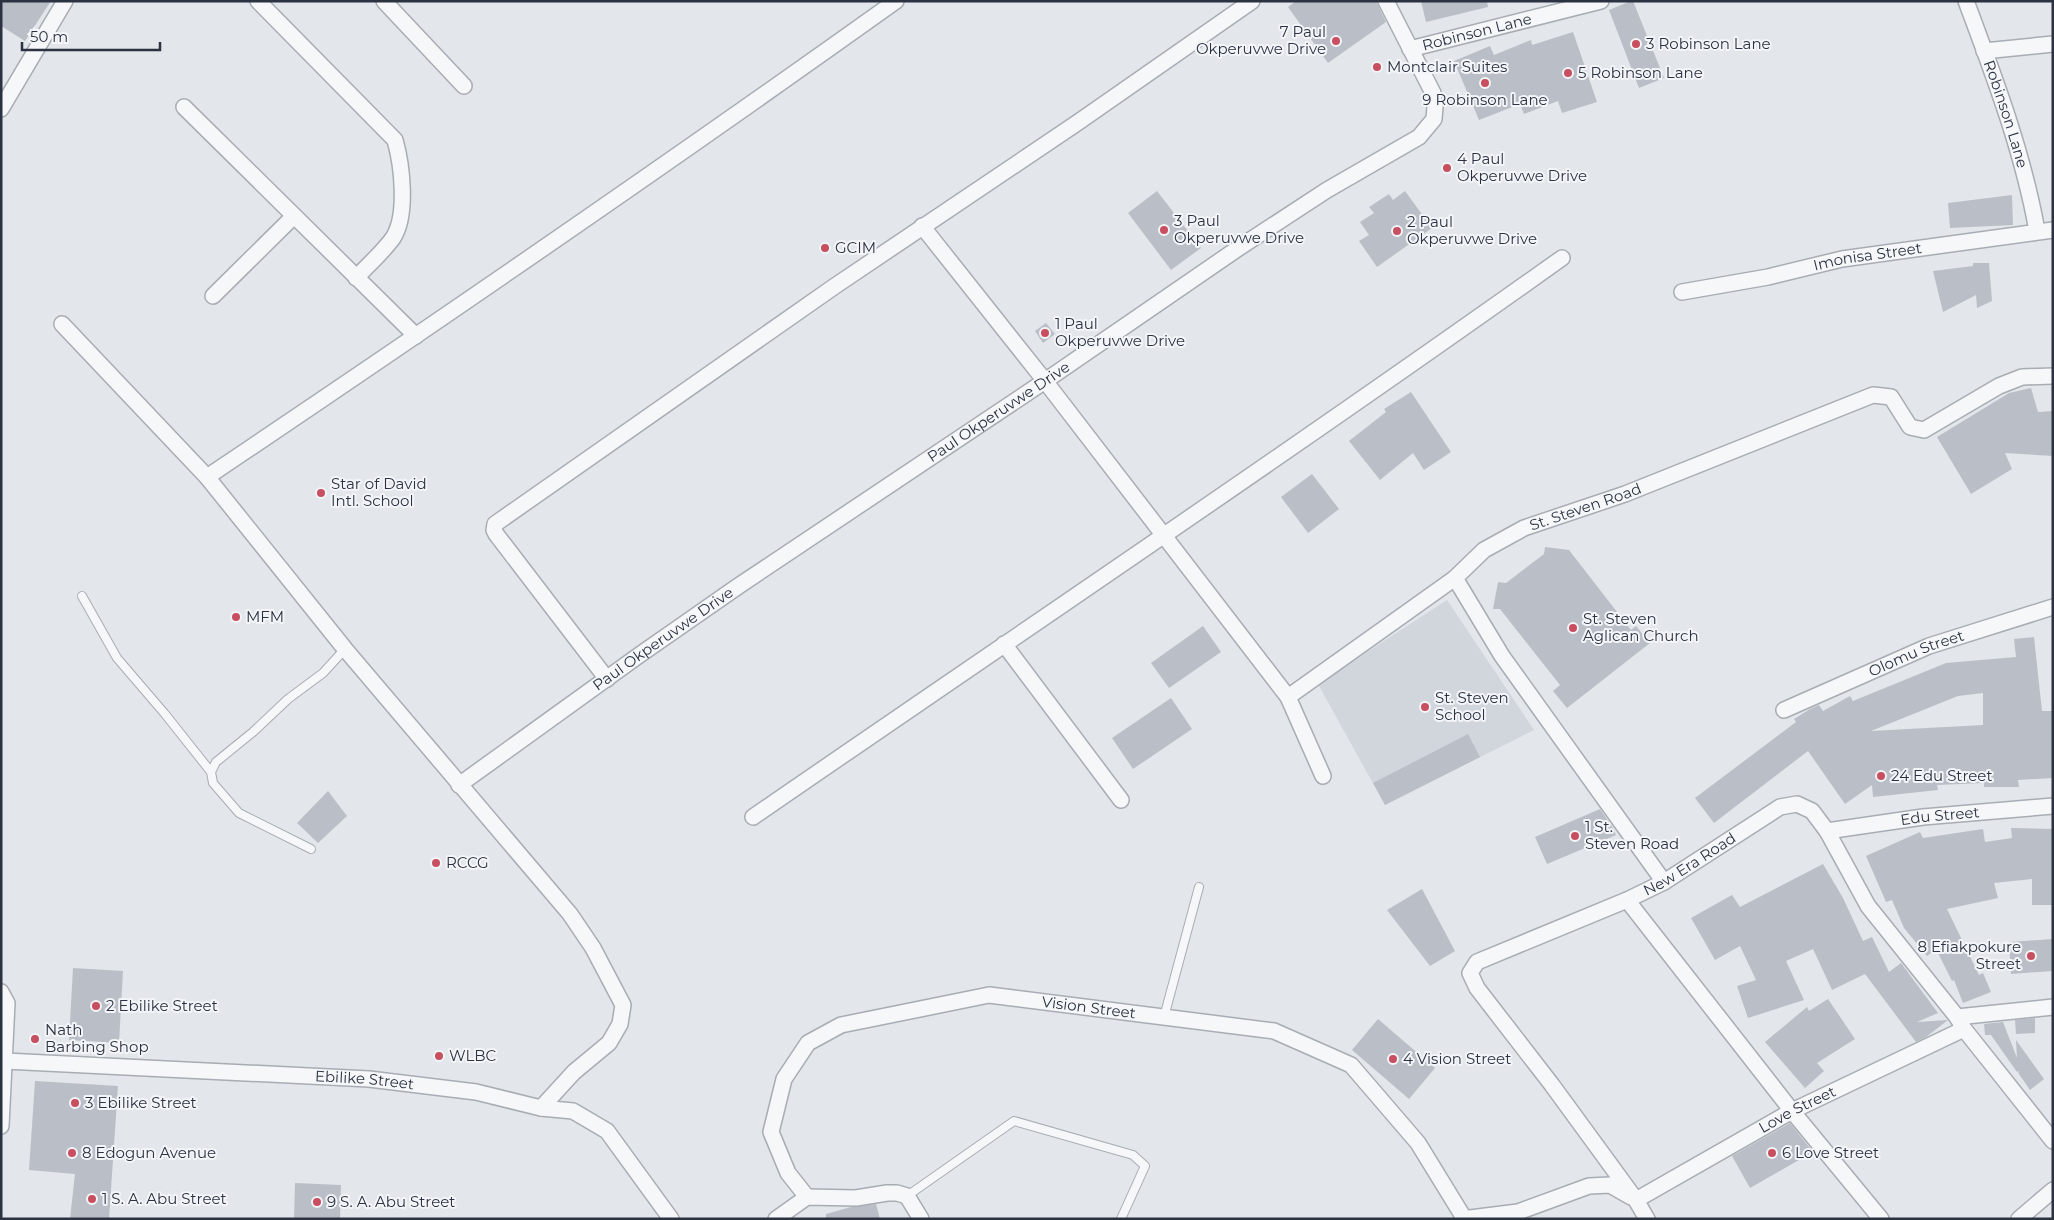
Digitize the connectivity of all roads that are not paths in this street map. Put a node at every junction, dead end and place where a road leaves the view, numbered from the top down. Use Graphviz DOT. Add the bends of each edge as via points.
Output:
graph roads {
  1 [pos="65,1"];
  2 [pos="258,1"];
  3 [pos="384,1"];
  4 [pos="896,1"];
  5 [pos="1252,1"];
  6 [pos="1386,1"];
  7 [pos="1601,1"];
  8 [pos="1966,1"];
  9 [pos="2053,44"];
  10 [pos="1410,49"];
  11 [pos="1984,50"];
  12 [pos="464,86"];
  13 [pos="184,107"];
  14 [pos="1,109"];
  15 [pos="294,216"];
  16 [pos="922,226"];
  17 [pos="2053,230"];
  18 [pos="2037,231"];
  19 [pos="1562,258"];
  20 [pos="356,278"];
  21 [pos="1682,292"];
  22 [pos="213,296"];
  23 [pos="62,324"];
  24 [pos="416,336"];
  25 [pos="2053,376"];
  26 [pos="1045,381"];
  27 [pos="207,477"];
  28 [pos="1163,535"];
  29 [pos="1455,578"];
  30 [pos="82,596"];
  31 [pos="2053,607"];
  32 [pos="1004,644"];
  33 [pos="345,649"];
  34 [pos="607,679"];
  35 [pos="1288,697"];
  36 [pos="1784,710"];
  37 [pos="211,772"];
  38 [pos="1323,776"];
  39 [pos="459,785"];
  40 [pos="1120,800"];
  41 [pos="2053,806"];
  42 [pos="753,817"];
  43 [pos="1827,831"];
  44 [pos="312,849"];
  45 [pos="1664,882"];
  46 [pos="1200,887"];
  47 [pos="1627,900"];
  48 [pos="1,992"];
  49 [pos="2053,1007"];
  50 [pos="1164,1017"];
  51 [pos="1961,1023"];
  52 [pos="5,1061"];
  53 [pos="541,1108"];
  54 [pos="1792,1110"];
  55 [pos="1,1126"];
  56 [pos="2053,1141"];
  57 [pos="2053,1190"];
  58 [pos="807,1196"];
  59 [pos="908,1196"];
  60 [pos="1636,1200"];
  61 [pos="671,1219"];
  62 [pos="776,1219"];
  63 [pos="921,1219"];
  64 [pos="1121,1219"];
  65 [pos="1463,1219"];
  66 [pos="1647,1219"];
  67 [pos="1881,1219"];
  68 [pos="2019,1219"];
  1 -- 14 [label="street"];
  2 -- 20 [label="street" via="395,140 400,156 402,212 394,237"];
  3 -- 12 [label="street"];
  4 -- 24 [label="street"];
  5 -- 16 [label="street"];
  6 -- 10 [label="street, Paul Okperuvwe Drive"];
  7 -- 10 [label="street, Robinson Lane"];
  8 -- 11 [label="street, Robinson Lane"];
  9 -- 11 [label="street"];
  10 -- 26 [label="street, Paul Okperuvwe Drive" via="1433,93 1435,107 1434,119 1419,137 1327,190"];
  11 -- 18 [label="street, Robinson Lane" via="2029,187"];
  13 -- 15 [label="street"];
  15 -- 20 [label="street"];
  15 -- 22 [label="street"];
  16 -- 26 [label="street"];
  16 -- 34 [label="street" via="495,524 496,534"];
  17 -- 18 [label="street, Imonisa Street"];
  18 -- 21 [label="street, Imonisa Street" via="1842,259 1768,277"];
  19 -- 28 [label="street" via="1365,398"];
  20 -- 24 [label="street"];
  23 -- 27 [label="street"];
  24 -- 27 [label="street"];
  25 -- 29 [label="street, St. Steven Road" via="2022,377 1999,386 1924,430 1910,427 1892,397 1873,395 1625,494 1524,528 1484,550"];
  26 -- 28 [label="street"];
  26 -- 34 [label="street, Paul Okperuvwe Drive" via="737,587"];
  27 -- 33 [label="street"];
  28 -- 32 [label="street"];
  28 -- 35 [label="street"];
  29 -- 35 [label="street"];
  29 -- 45 [label="street" via="1502,656"];
  30 -- 37 [label="lane" via="116,658"];
  31 -- 36 [label="street, Olomu Street" via="1929,646"];
  32 -- 40 [label="street"];
  32 -- 42 [label="street"];
  33 -- 37 [label="lane" via="323,673 288,698 216,762"];
  33 -- 39 [label="street"];
  34 -- 39 [label="street, Paul Okperuvwe Drive"];
  35 -- 38 [label="street"];
  37 -- 44 [label="lane" via="213,783 239,812"];
  39 -- 53 [label="street" via="570,914 593,948 623,1005 620,1024 609,1043 574,1072"];
  41 -- 43 [label="street, Edu Street" via="1923,817"];
  43 -- 45 [label="street, New Era Road" via="1812,811 1797,804 1780,807"];
  43 -- 51 [label="street, New Era Road" via="1868,906"];
  45 -- 47 [label="street, New Era Road"];
  46 -- 50 [label="lane"];
  47 -- 54 [label="street"];
  47 -- 60 [label="street, New Era Road" via="1476,962 1470,974 1477,988"];
  48 -- 52 [label="street" via="7,1003"];
  49 -- 51 [label="street, Love Street"];
  50 -- 58 [label="street, Vision Street" via="989,995 841,1025 808,1043 784,1079 771,1132 788,1173"];
  50 -- 65 [label="street, Vision Street" via="1274,1031 1351,1065 1418,1143"];
  51 -- 54 [label="street, Love Street"];
  51 -- 56 [label="street, New Era Road"];
  52 -- 53 [label="street, Ebilike Street" via="369,1079 476,1092"];
  52 -- 55 [label="street"];
  53 -- 61 [label="street, Ebilike Street" via="573,1111 608,1131"];
  54 -- 60 [label="street, Love Street"];
  54 -- 67 [label="street"];
  57 -- 68 [label="street"];
  58 -- 59 [label="street" via="856,1198 887,1193"];
  58 -- 62 [label="street"];
  59 -- 63 [label="street"];
  59 -- 64 [label="lane" via="1014,1121 1133,1155 1145,1166"];
  60 -- 65 [label="street" via="1610,1185 1589,1186 1518,1212"];
  60 -- 66 [label="street, New Era Road"];
}
